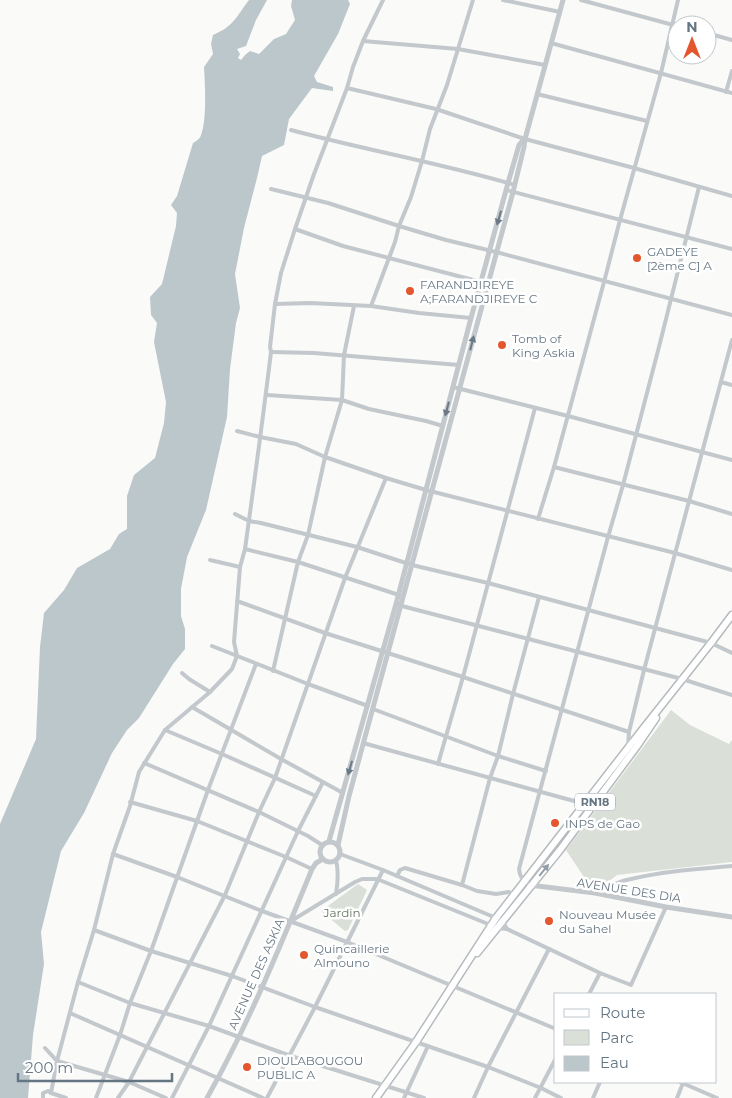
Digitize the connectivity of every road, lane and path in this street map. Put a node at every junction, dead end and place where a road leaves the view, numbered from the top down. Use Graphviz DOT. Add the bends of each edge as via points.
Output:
graph roads {
  1 [pos="383,0"];
  2 [pos="473,0"];
  3 [pos="502,0"];
  4 [pos="563,0"];
  5 [pos="581,0"];
  6 [pos="678,0"];
  7 [pos="560,12"];
  8 [pos="674,15"];
  9 [pos="667,23"];
  10 [pos="717,36"];
  11 [pos="732,40"];
  12 [pos="363,41"];
  13 [pos="551,43"];
  14 [pos="667,46"];
  15 [pos="458,49"];
  16 [pos="545,65"];
  17 [pos="732,71"];
  18 [pos="661,73"];
  19 [pos="347,88"];
  20 [pos="726,92"];
  21 [pos="732,93"];
  22 [pos="538,94"];
  23 [pos="436,109"];
  24 [pos="647,121"];
  25 [pos="291,130"];
  26 [pos="525,139"];
  27 [pos="328,140"];
  28 [pos="422,160"];
  29 [pos="634,168"];
  30 [pos="508,184"];
  31 [pos="514,186"];
  32 [pos="699,187"];
  33 [pos="271,189"];
  34 [pos="506,190"];
  35 [pos="513,192"];
  36 [pos="732,196"];
  37 [pos="306,197"];
  38 [pos="620,220"];
  39 [pos="399,226"];
  40 [pos="295,229"];
  41 [pos="687,237"];
  42 [pos="732,249"];
  43 [pos="490,250"];
  44 [pos="496,252"];
  45 [pos="389,258"];
  46 [pos="481,282"];
  47 [pos="604,282"];
  48 [pos="671,299"];
  49 [pos="274,304"];
  50 [pos="354,306"];
  51 [pos="371,306"];
  52 [pos="732,315"];
  53 [pos="471,318"];
  54 [pos="732,340"];
  55 [pos="271,352"];
  56 [pos="344,355"];
  57 [pos="459,365"];
  58 [pos="721,382"];
  59 [pos="732,385"];
  60 [pos="453,387"];
  61 [pos="460,389"];
  62 [pos="267,395"];
  63 [pos="342,400"];
  64 [pos="535,408"];
  65 [pos="568,416"];
  66 [pos="443,426"];
  67 [pos="237,431"];
  68 [pos="636,435"];
  69 [pos="260,437"];
  70 [pos="702,452"];
  71 [pos="324,457"];
  72 [pos="732,460"];
  73 [pos="554,467"];
  74 [pos="386,478"];
  75 [pos="623,485"];
  76 [pos="429,491"];
  77 [pos="689,501"];
  78 [pos="508,510"];
  79 [pos="235,514"];
  80 [pos="732,514"];
  81 [pos="538,519"];
  82 [pos="249,521"];
  83 [pos="308,535"];
  84 [pos="608,536"];
  85 [pos="357,547"];
  86 [pos="245,550"];
  87 [pos="675,553"];
  88 [pos="210,560"];
  89 [pos="298,562"];
  90 [pos="410,564"];
  91 [pos="240,567"];
  92 [pos="732,570"];
  93 [pos="345,578"];
  94 [pos="488,583"];
  95 [pos="399,595"];
  96 [pos="540,597"];
  97 [pos="237,602"];
  98 [pos="399,605"];
  99 [pos="589,610"];
  100 [pos="732,615"];
  101 [pos="285,618"];
  102 [pos="477,626"];
  103 [pos="655,628"];
  104 [pos="325,633"];
  105 [pos="528,639"];
  106 [pos="711,643"];
  107 [pos="212,646"];
  108 [pos="385,652"];
  109 [pos="577,652"];
  110 [pos="732,653"];
  111 [pos="236,656"];
  112 [pos="256,664"];
  113 [pos="644,670"];
  114 [pos="273,671"];
  115 [pos="182,673"];
  116 [pos="463,677"];
  117 [pos="682,679"];
  118 [pos="308,684"];
  119 [pos="210,692"];
  120 [pos="513,694"];
  121 [pos="732,695"];
  122 [pos="192,707"];
  123 [pos="370,708"];
  124 [pos="562,710"];
  125 [pos="165,730"];
  126 [pos="231,730"];
  127 [pos="629,732"];
  128 [pos="445,736"];
  129 [pos="363,743"];
  130 [pos="627,749"];
  131 [pos="222,754"];
  132 [pos="498,756"];
  133 [pos="281,759"];
  134 [pos="144,763"];
  135 [pos="438,764"];
  136 [pos="546,771"];
  137 [pos="275,778"];
  138 [pos="490,778"];
  139 [pos="323,782"];
  140 [pos="208,790"];
  141 [pos="540,792"];
  142 [pos="342,793"];
  143 [pos="316,796"];
  144 [pos="130,802"];
  145 [pos="585,804"];
  146 [pos="260,812"];
  147 [pos="197,821"];
  148 [pos="298,830"];
  149 [pos="248,841"];
  150 [pos="329,841"];
  151 [pos="322,845"];
  152 [pos="338,845"];
  153 [pos="113,854"];
  154 [pos="340,854"];
  155 [pos="286,857"];
  156 [pos="322,859"];
  157 [pos="336,860"];
  158 [pos="732,866"];
  159 [pos="312,869"];
  160 [pos="383,870"];
  161 [pos="397,876"];
  162 [pos="177,877"];
  163 [pos="378,879"];
  164 [pos="524,883"];
  165 [pos="462,885"];
  166 [pos="531,886"];
  167 [pos="336,894"];
  168 [pos="514,894"];
  169 [pos="595,894"];
  170 [pos="225,895"];
  171 [pos="666,907"];
  172 [pos="262,910"];
  173 [pos="732,917"];
  174 [pos="496,918"];
  175 [pos="291,921"];
  176 [pos="503,922"];
  177 [pos="491,924"];
  178 [pos="498,928"];
  179 [pos="507,929"];
  180 [pos="94,930"];
  181 [pos="347,942"];
  182 [pos="549,948"];
  183 [pos="151,951"];
  184 [pos="189,963"];
  185 [pos="462,971"];
  186 [pos="600,973"];
  187 [pos="232,976"];
  188 [pos="78,982"];
  189 [pos="261,987"];
  190 [pos="452,987"];
  191 [pos="590,993"];
  192 [pos="130,1003"];
  193 [pos="315,1007"];
  194 [pos="70,1013"];
  195 [pos="516,1013"];
  196 [pos="164,1014"];
  197 [pos="209,1026"];
  198 [pos="554,1028"];
  199 [pos="120,1035"];
  200 [pos="239,1038"];
  201 [pos="416,1042"];
  202 [pos="428,1046"];
  203 [pos="147,1047"];
  204 [pos="45,1048"];
  205 [pos="288,1055"];
  206 [pos="57,1061"];
  207 [pos="554,1062"];
  208 [pos="190,1066"];
  209 [pos="488,1067"];
  210 [pos="104,1075"];
  211 [pos="218,1078"];
  212 [pos="129,1082"];
  213 [pos="600,1083"];
  214 [pos="681,1083"];
  215 [pos="683,1083"];
  216 [pos="385,1085"];
  217 [pos="541,1088"];
  218 [pos="407,1092"];
  219 [pos="52,1093"];
  220 [pos="43,1098"];
  221 [pos="66,1098"];
  222 [pos="96,1098"];
  223 [pos="118,1098"];
  224 [pos="166,1098"];
  225 [pos="172,1098"];
  226 [pos="208,1098"];
  227 [pos="263,1098"];
  228 [pos="266,1098"];
  229 [pos="376,1098"];
  230 [pos="404,1098"];
  231 [pos="424,1098"];
  232 [pos="474,1098"];
  233 [pos="535,1098"];
  234 [pos="561,1098"];
  235 [pos="593,1098"];
  236 [pos="676,1098"];
  237 [pos="717,1098"];
  1 -- 12 [label="street"];
  2 -- 15 [label="street"];
  3 -- 7 [label="street"];
  4 -- 7 [label="street"];
  5 -- 9 [label="street"];
  6 -- 8 [label="street"];
  7 -- 13 [label="street"];
  10 -- 11 [label="street"];
  12 -- 15 [label="street"];
  12 -- 19 [label="street"];
  13 -- 16 [label="street"];
  13 -- 18 [label="street"];
  14 -- 18 [label="street"];
  15 -- 16 [label="street"];
  15 -- 23 [label="street"];
  16 -- 22 [label="street"];
  17 -- 20 [label="street"];
  18 -- 20 [label="street"];
  18 -- 24 [label="street"];
  19 -- 23 [label="street"];
  19 -- 27 [label="street"];
  20 -- 21 [label="street"];
  22 -- 24 [label="street"];
  22 -- 26 [label="street"];
  23 -- 26 [label="street"];
  23 -- 28 [label="street"];
  24 -- 29 [label="street"];
  25 -- 27 [label="street"];
  26 -- 29 [label="street"];
  26 -- 30 [label="street" via="519,146"];
  26 -- 31 [label="street"];
  27 -- 28 [label="street"];
  27 -- 37 [label="street"];
  28 -- 30 [label="street"];
  28 -- 39 [label="street"];
  29 -- 32 [label="street"];
  29 -- 38 [label="street"];
  30 -- 31 [label="street"];
  30 -- 34 [label="street"];
  31 -- 35 [label="street"];
  32 -- 36 [label="street"];
  32 -- 41 [label="street"];
  33 -- 37 [label="street"];
  34 -- 35 [label="street"];
  34 -- 43 [label="street, one-way"];
  35 -- 38 [label="street"];
  35 -- 44 [label="street"];
  37 -- 39 [label="street"];
  37 -- 40 [label="street"];
  38 -- 41 [label="street"];
  38 -- 47 [label="street"];
  39 -- 43 [label="street"];
  39 -- 45 [label="street"];
  40 -- 45 [label="street"];
  40 -- 49 [label="street"];
  41 -- 42 [label="street"];
  41 -- 48 [label="street"];
  43 -- 44 [label="street"];
  43 -- 46 [label="street"];
  44 -- 47 [label="street"];
  61 -- 44 [label="street, one-way"];
  45 -- 46 [label="street"];
  45 -- 51 [label="street"];
  46 -- 53 [label="street"];
  47 -- 48 [label="street"];
  47 -- 65 [label="street"];
  48 -- 52 [label="street"];
  48 -- 68 [label="street"];
  49 -- 50 [label="street"];
  49 -- 55 [label="street"];
  50 -- 51 [label="street"];
  50 -- 56 [label="street"];
  51 -- 53 [label="street"];
  53 -- 57 [label="street"];
  54 -- 58 [label="street"];
  55 -- 56 [label="street"];
  55 -- 62 [label="street"];
  56 -- 57 [label="street"];
  56 -- 63 [label="street"];
  57 -- 60 [label="street"];
  58 -- 59 [label="street"];
  58 -- 70 [label="street"];
  60 -- 61 [label="street"];
  60 -- 66 [label="street, one-way"];
  61 -- 64 [label="street"];
  61 -- 76 [label="street"];
  62 -- 63 [label="street"];
  62 -- 69 [label="street"];
  63 -- 66 [label="street"];
  63 -- 71 [label="street"];
  64 -- 65 [label="street"];
  64 -- 78 [label="street"];
  65 -- 68 [label="street"];
  65 -- 73 [label="street"];
  66 -- 76 [label="street"];
  67 -- 69 [label="street"];
  68 -- 70 [label="street"];
  68 -- 75 [label="street"];
  69 -- 71 [label="street" via="296,444"];
  69 -- 82 [label="street"];
  70 -- 72 [label="street"];
  70 -- 77 [label="street"];
  71 -- 74 [label="street"];
  71 -- 83 [label="street"];
  73 -- 75 [label="street"];
  73 -- 81 [label="street"];
  74 -- 76 [label="street"];
  74 -- 85 [label="street"];
  75 -- 77 [label="street"];
  75 -- 84 [label="street"];
  76 -- 78 [label="street"];
  76 -- 90 [label="street"];
  77 -- 80 [label="street"];
  77 -- 87 [label="street"];
  78 -- 81 [label="street"];
  78 -- 94 [label="street"];
  79 -- 82 [label="street"];
  81 -- 84 [label="street"];
  82 -- 83 [label="street"];
  82 -- 86 [label="street"];
  83 -- 85 [label="street"];
  83 -- 89 [label="street"];
  84 -- 87 [label="street"];
  84 -- 99 [label="street"];
  85 -- 90 [label="street"];
  85 -- 93 [label="street"];
  86 -- 89 [label="street"];
  86 -- 91 [label="street"];
  87 -- 92 [label="street"];
  87 -- 103 [label="street"];
  88 -- 91 [label="street"];
  89 -- 93 [label="street"];
  89 -- 101 [label="street"];
  90 -- 94 [label="street"];
  90 -- 95 [label="street"];
  90 -- 98 [label="street"];
  91 -- 97 [label="street"];
  93 -- 95 [label="street"];
  93 -- 104 [label="street"];
  94 -- 96 [label="street"];
  94 -- 102 [label="street"];
  95 -- 98 [label="street"];
  96 -- 99 [label="street"];
  96 -- 105 [label="street"];
  97 -- 101 [label="street"];
  97 -- 111 [label="street"];
  98 -- 102 [label="street"];
  98 -- 108 [label="street"];
  99 -- 103 [label="street"];
  99 -- 109 [label="street"];
  100 -- 106 [label="main road, RN18"];
  101 -- 104 [label="street"];
  101 -- 114 [label="street"];
  102 -- 105 [label="street"];
  102 -- 116 [label="street"];
  103 -- 106 [label="street"];
  103 -- 113 [label="street"];
  104 -- 108 [label="street"];
  104 -- 118 [label="street"];
  105 -- 109 [label="street"];
  105 -- 120 [label="street"];
  106 -- 110 [label="street"];
  106 -- 117 [label="main road, RN18"];
  107 -- 111 [label="street"];
  108 -- 116 [label="street"];
  108 -- 123 [label="street"];
  109 -- 113 [label="street"];
  109 -- 124 [label="street"];
  111 -- 112 [label="street"];
  111 -- 119 [label="street" via="232,669"];
  112 -- 114 [label="street"];
  112 -- 126 [label="street"];
  113 -- 117 [label="street"];
  113 -- 127 [label="street"];
  114 -- 118 [label="street"];
  115 -- 119 [label="street"];
  116 -- 120 [label="street"];
  116 -- 128 [label="street"];
  117 -- 121 [label="street"];
  117 -- 130 [label="main road, RN18"];
  166 -- 117 [label="main road, RN18, one-way" via="637,746"];
  118 -- 123 [label="street"];
  118 -- 133 [label="street"];
  119 -- 122 [label="street"];
  120 -- 124 [label="street"];
  120 -- 132 [label="street"];
  122 -- 125 [label="street"];
  122 -- 126 [label="street"];
  123 -- 128 [label="street"];
  123 -- 129 [label="street"];
  123 -- 142 [label="street, one-way"];
  124 -- 127 [label="street"];
  124 -- 136 [label="street"];
  125 -- 131 [label="street"];
  125 -- 134 [label="street"];
  126 -- 131 [label="street"];
  126 -- 133 [label="street"];
  127 -- 130 [label="street"];
  128 -- 132 [label="street"];
  128 -- 135 [label="street"];
  129 -- 135 [label="street"];
  129 -- 152 [label="street"];
  130 -- 145 [label="main road, RN18"];
  131 -- 137 [label="street"];
  131 -- 140 [label="street"];
  132 -- 136 [label="street"];
  132 -- 138 [label="street"];
  133 -- 137 [label="street"];
  133 -- 139 [label="street"];
  134 -- 140 [label="street"];
  134 -- 144 [label="street"];
  135 -- 138 [label="street"];
  136 -- 141 [label="street"];
  137 -- 143 [label="street"];
  137 -- 146 [label="street"];
  138 -- 141 [label="street"];
  138 -- 165 [label="street"];
  139 -- 142 [label="street"];
  139 -- 143 [label="street"];
  140 -- 146 [label="street"];
  140 -- 147 [label="street"];
  141 -- 145 [label="street"];
  141 -- 164 [label="street" via="520,869"];
  142 -- 150 [label="street"];
  143 -- 148 [label="street"];
  144 -- 147 [label="street"];
  144 -- 153 [label="street"];
  145 -- 164 [label="main road, RN18"];
  146 -- 148 [label="street"];
  146 -- 149 [label="street"];
  147 -- 149 [label="street"];
  147 -- 162 [label="street"];
  148 -- 151 [label="street"];
  148 -- 155 [label="street"];
  149 -- 155 [label="street"];
  149 -- 170 [label="street"];
  150 -- 151 [label="street"];
  150 -- 152 [label="street"];
  151 -- 156 [label="street"];
  152 -- 154 [label="street"];
  153 -- 162 [label="street"];
  153 -- 180 [label="street"];
  154 -- 157 [label="street"];
  154 -- 160 [label="street"];
  155 -- 159 [label="street"];
  155 -- 172 [label="street"];
  156 -- 157 [label="street"];
  156 -- 159 [label="street, AVENUE DES ASKIA"];
  157 -- 167 [label="street"];
  158 -- 169 [label="street" via="630,879"];
  159 -- 175 [label="street, AVENUE DES ASKIA"];
  160 -- 161 [label="street"];
  160 -- 163 [label="street"];
  161 -- 165 [label="street" via="405,868"];
  161 -- 174 [label="street"];
  162 -- 170 [label="street"];
  162 -- 183 [label="street"];
  163 -- 167 [label="street" via="355,882"];
  163 -- 177 [label="street"];
  163 -- 181 [label="street"];
  164 -- 166 [label="street, AVENUE DES DIA"];
  164 -- 168 [label="main road, RN18"];
  165 -- 168 [label="street" via="477,892"];
  166 -- 169 [label="street, AVENUE DES DIA"];
  166 -- 176 [label="main road, RN18"];
  167 -- 175 [label="street"];
  168 -- 174 [label="main road, RN18"];
  169 -- 171 [label="street, AVENUE DES DIA"];
  170 -- 172 [label="street"];
  170 -- 184 [label="street"];
  171 -- 173 [label="street, AVENUE DES DIA"];
  171 -- 186 [label="street" via="631,985"];
  172 -- 175 [label="street"];
  172 -- 187 [label="street"];
  174 -- 176 [label="street"];
  174 -- 177 [label="main road, RN18"];
  175 -- 181 [label="street"];
  175 -- 189 [label="street, AVENUE DES ASKIA"];
  176 -- 178 [label="main road, RN18"];
  176 -- 179 [label="street"];
  177 -- 178 [label="street"];
  177 -- 185 [label="main road, RN18"];
  178 -- 179 [label="street"];
  178 -- 185 [label="main road, RN18"];
  179 -- 182 [label="street"];
  180 -- 183 [label="street"];
  180 -- 188 [label="street"];
  181 -- 190 [label="street"];
  181 -- 193 [label="street"];
  182 -- 186 [label="street"];
  182 -- 195 [label="street"];
  183 -- 184 [label="street"];
  183 -- 192 [label="street"];
  184 -- 187 [label="street"];
  184 -- 196 [label="street"];
  185 -- 190 [label="main road, RN18"];
  186 -- 191 [label="street"];
  187 -- 189 [label="street"];
  187 -- 197 [label="street"];
  188 -- 192 [label="street"];
  188 -- 194 [label="street"];
  189 -- 193 [label="street"];
  189 -- 200 [label="street, AVENUE DES ASKIA"];
  190 -- 195 [label="street"];
  190 -- 201 [label="main road, RN18"];
  192 -- 196 [label="street"];
  192 -- 199 [label="street"];
  193 -- 201 [label="street"];
  193 -- 205 [label="street"];
  194 -- 199 [label="street"];
  194 -- 206 [label="street"];
  195 -- 198 [label="street"];
  195 -- 209 [label="street"];
  196 -- 197 [label="street"];
  196 -- 203 [label="street"];
  197 -- 200 [label="street"];
  197 -- 208 [label="street"];
  199 -- 203 [label="street"];
  199 -- 210 [label="street"];
  200 -- 205 [label="street"];
  200 -- 211 [label="street, AVENUE DES ASKIA"];
  201 -- 202 [label="street"];
  201 -- 216 [label="main road, RN18"];
  202 -- 209 [label="street"];
  202 -- 218 [label="street"];
  203 -- 208 [label="street"];
  203 -- 212 [label="street"];
  204 -- 206 [label="street"];
  205 -- 216 [label="street"];
  205 -- 228 [label="street"];
  206 -- 210 [label="street"];
  206 -- 219 [label="street"];
  207 -- 217 [label="street"];
  208 -- 211 [label="street"];
  208 -- 225 [label="street"];
  209 -- 217 [label="street"];
  209 -- 232 [label="street"];
  210 -- 212 [label="street"];
  210 -- 222 [label="street"];
  211 -- 226 [label="street, AVENUE DES ASKIA"];
  211 -- 227 [label="street"];
  212 -- 223 [label="street"];
  212 -- 224 [label="street"];
  213 -- 235 [label="street"];
  214 -- 236 [label="street"];
  215 -- 237 [label="street"];
  216 -- 218 [label="street"];
  216 -- 229 [label="main road, RN18"];
  217 -- 233 [label="street"];
  217 -- 234 [label="street"];
  218 -- 230 [label="street"];
  218 -- 231 [label="street"];
  219 -- 220 [label="street" via="44,1092"];
  219 -- 221 [label="street"];
}
